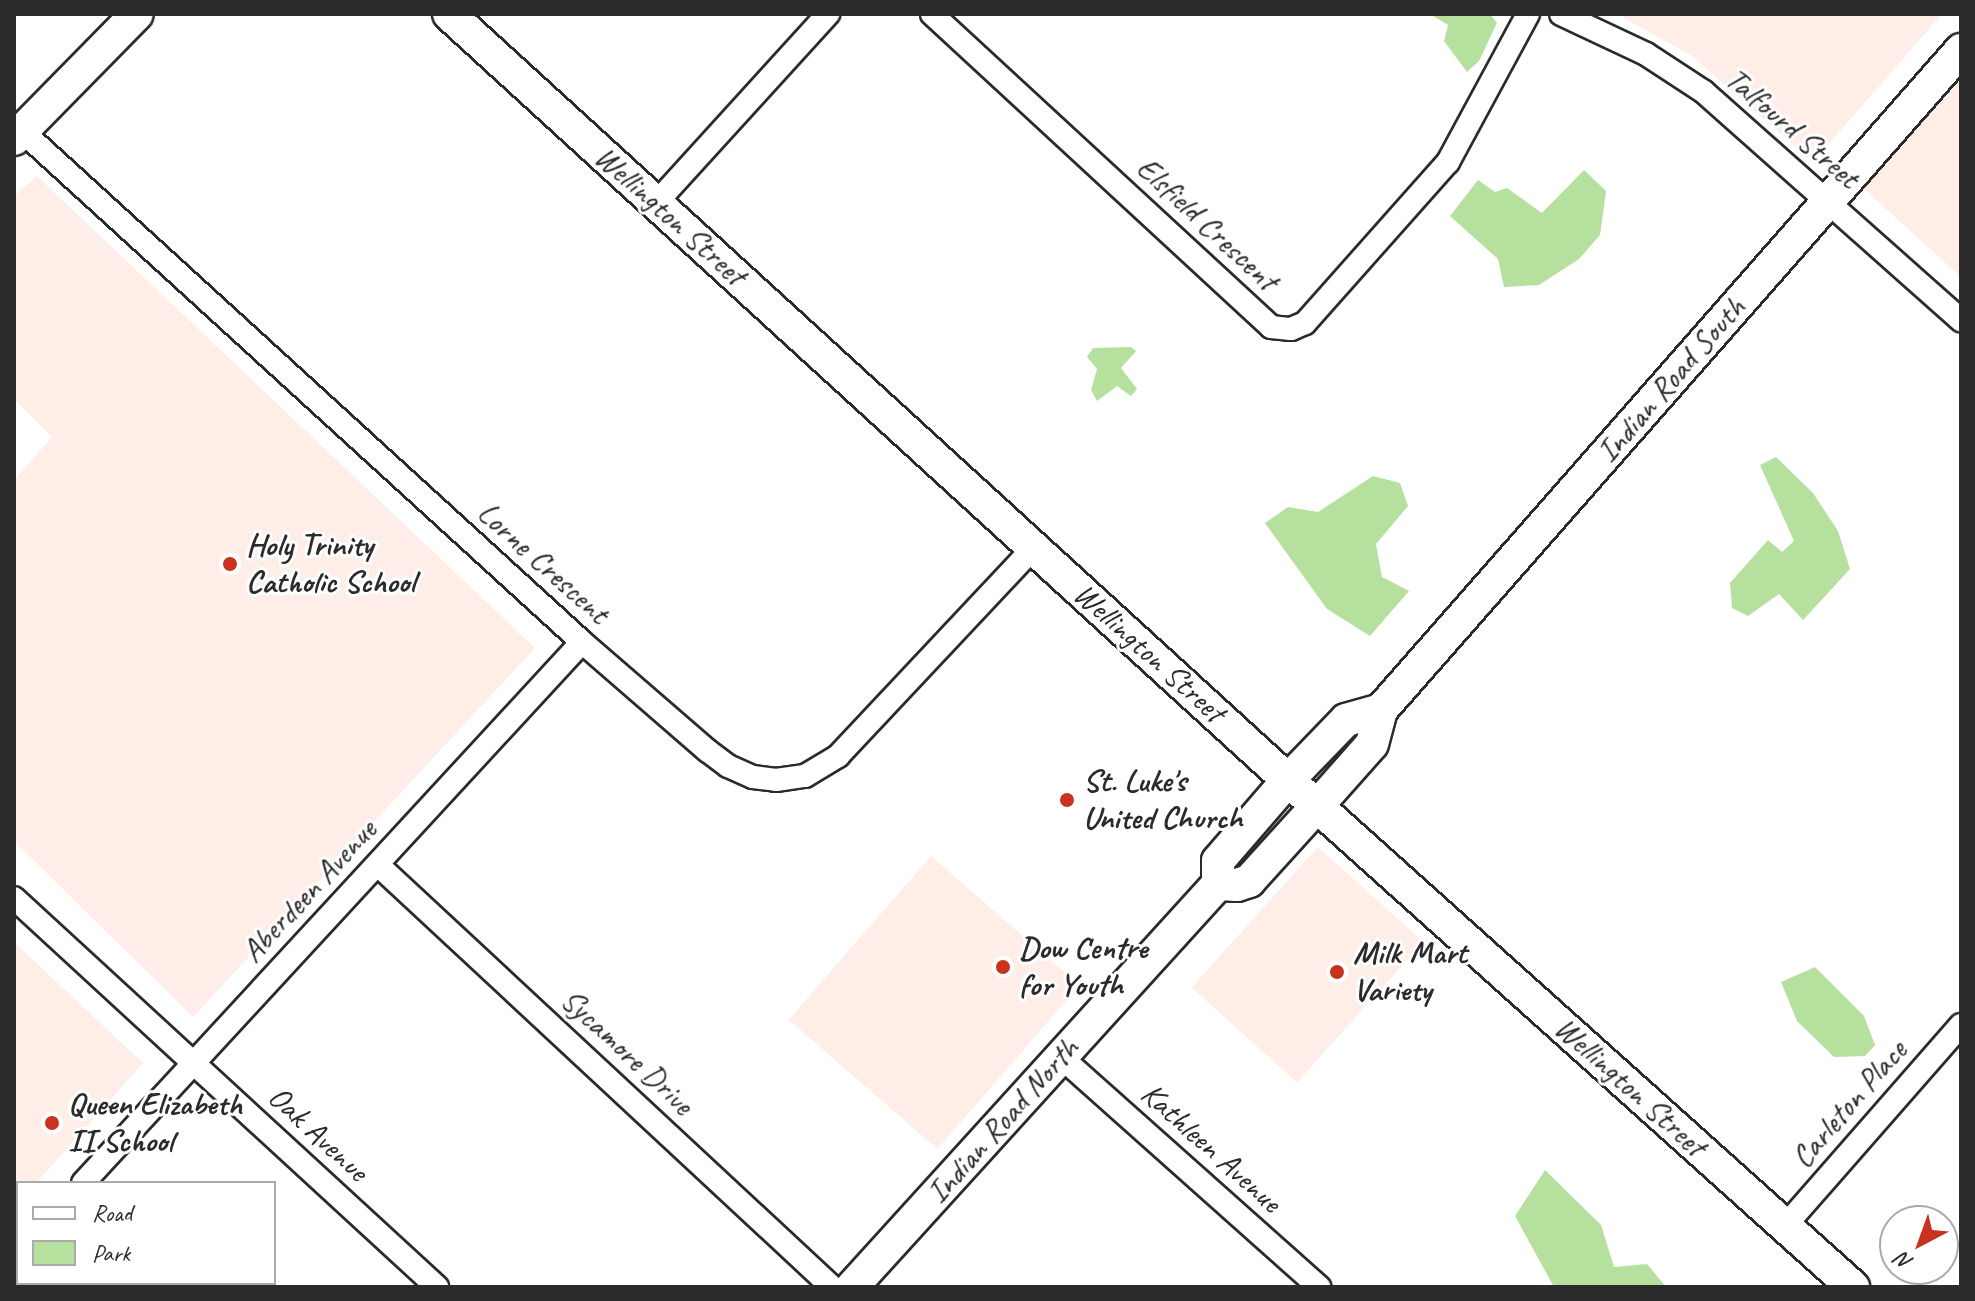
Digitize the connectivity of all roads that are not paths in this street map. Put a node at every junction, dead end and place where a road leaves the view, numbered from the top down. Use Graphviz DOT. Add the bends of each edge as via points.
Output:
graph roads {
  1 [pos="137,14"];
  2 [pos="449,14"];
  3 [pos="828,14"];
  4 [pos="932,14"];
  5 [pos="1528,14"];
  6 [pos="1561,14"];
  7 [pos="1961,50"];
  8 [pos="18,135"];
  9 [pos="1829,200"];
  10 [pos="656,203"];
  11 [pos="1961,320"];
  12 [pos="1033,548"];
  13 [pos="582,642"];
  14 [pos="1381,710"];
  15 [pos="1288,780"];
  16 [pos="1318,805"];
  17 [pos="378,865"];
  18 [pos="1218,884"];
  19 [pos="14,898"];
  20 [pos="1961,1025"];
  21 [pos="1061,1057"];
  22 [pos="194,1062"];
  23 [pos="85,1181"];
  24 [pos="1785,1226"];
  25 [pos="437,1287"];
  26 [pos="832,1287"];
  27 [pos="852,1287"];
  28 [pos="1319,1287"];
  29 [pos="1853,1287"];
  1 -- 8 [label="main road"];
  2 -- 10 [label="main road, Wellington Street"];
  3 -- 10 [label="street"];
  4 -- 5 [label="street, Elsfield Crescent" via="1271,327 1291,329 1305,323 1448,162"];
  6 -- 9 [label="street, Talfourd Street" via="1646,54 1704,92"];
  7 -- 9 [label="main road, Indian Road South"];
  8 -- 13 [label="street, Lorne Crescent"];
  9 -- 11 [label="street, Talfourd Street"];
  9 -- 14 [label="main road, Indian Road South"];
  10 -- 12 [label="main road, Wellington Street"];
  12 -- 13 [label="street, Lorne Crescent" via="838,756 805,776 776,780 728,766"];
  12 -- 15 [label="main road, Wellington Street"];
  13 -- 17 [label="street, Aberdeen Avenue"];
  14 -- 15 [label="main road" via="1346,720"];
  14 -- 16 [label="main road, Indian Road South" via="1372,744"];
  15 -- 16 [label="main road, Wellington Street"];
  15 -- 18 [label="main road, Indian Road North" via="1218,861"];
  16 -- 18 [label="main road" via="1249,881"];
  16 -- 24 [label="main road, Wellington Street"];
  17 -- 22 [label="street, Aberdeen Avenue"];
  17 -- 26 [label="street, Sycamore Drive"];
  18 -- 21 [label="main road, Indian Road North"];
  19 -- 22 [label="street, Oak Avenue"];
  20 -- 24 [label="street, Carleton Place"];
  21 -- 27 [label="main road, Indian Road North"];
  21 -- 28 [label="street, Kathleen Avenue"];
  22 -- 23 [label="street, Aberdeen Avenue"];
  22 -- 25 [label="street, Oak Avenue"];
  24 -- 29 [label="main road, Wellington Street"];
}
